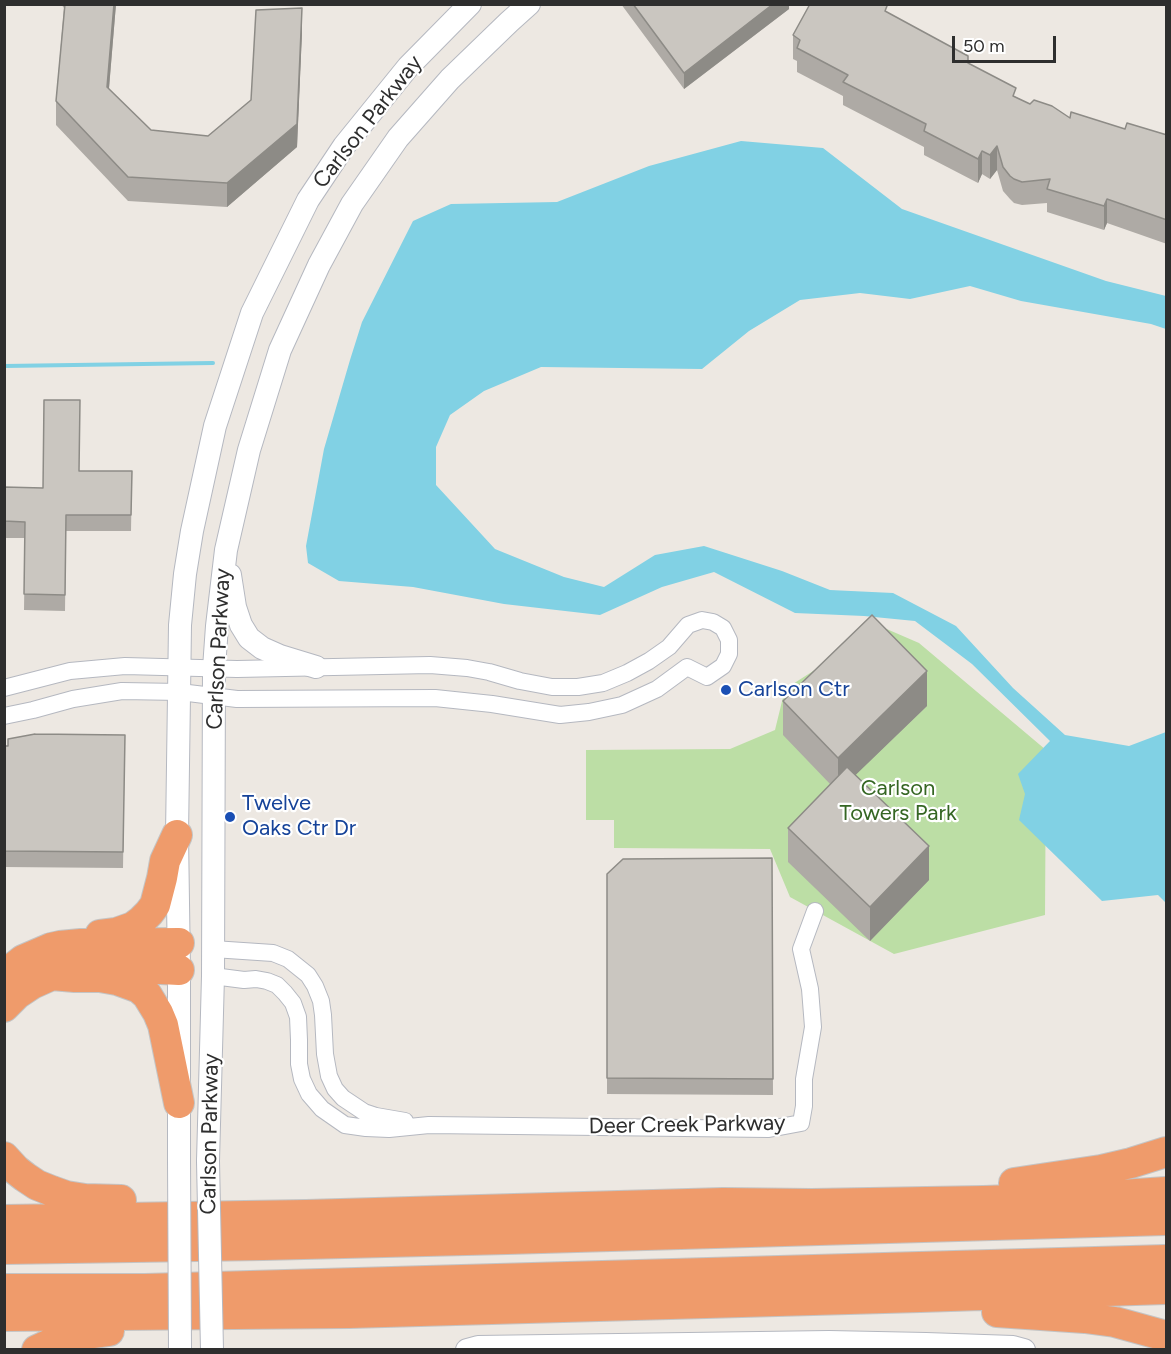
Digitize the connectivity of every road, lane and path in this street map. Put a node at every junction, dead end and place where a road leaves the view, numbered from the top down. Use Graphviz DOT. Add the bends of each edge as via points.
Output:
graph roads {
  1 [pos="470,4"];
  2 [pos="529,4"];
  3 [pos="226,550"];
  4 [pos="669,647"];
  5 [pos="687,667"];
  6 [pos="180,668"];
  7 [pos="214,668"];
  8 [pos="316,668"];
  9 [pos="4,688"];
  10 [pos="180,692"];
  11 [pos="214,696"];
  12 [pos="4,716"];
  13 [pos="177,835"];
  14 [pos="815,911"];
  15 [pos="60,946"];
  16 [pos="213,949"];
  17 [pos="179,957"];
  18 [pos="4,975"];
  19 [pos="52,975"];
  20 [pos="213,976"];
  21 [pos="4,1007"];
  22 [pos="179,1102"];
  23 [pos="429,1125"];
  24 [pos="1167,1152"];
  25 [pos="4,1157"];
  26 [pos="1167,1192"];
  27 [pos="723,1203"];
  28 [pos="306,1215"];
  29 [pos="4,1220"];
  30 [pos="1167,1220"];
  31 [pos="4,1249"];
  32 [pos="1167,1260"];
  33 [pos="4,1289"];
  34 [pos="1167,1289"];
  35 [pos="784,1300"];
  36 [pos="349,1313"];
  37 [pos="4,1316"];
  38 [pos="1167,1336"];
  39 [pos="37,1350"];
  40 [pos="180,1350"];
  41 [pos="212,1350"];
  42 [pos="466,1350"];
  43 [pos="1024,1350"];
  1 -- 6 [label="main road, Carlson Parkway" via="408,67 344,146 308,200 252,313 215,426 192,531 184,574"];
  2 -- 3 [label="main road, Carlson Parkway" via="450,79 398,138 338,228 280,350 249,450"];
  3 -- 7 [label="main road, Carlson Parkway"];
  3 -- 8 [label="main road" via="235,607 249,638 262,648"];
  4 -- 5 [label="street"];
  4 -- 5 [label="street" via="688,625 702,620 723,628 729,640 729,654 723,666 707,677"];
  4 -- 8 [label="street" via="627,674 578,687 552,687 489,672 437,666"];
  5 -- 11 [label="street" via="622,705 560,715 435,698"];
  6 -- 7 [label="street"];
  6 -- 9 [label="street" via="99,667"];
  6 -- 10 [label="main road, Carlson Parkway"];
  7 -- 8 [label="street"];
  7 -- 11 [label="main road, Carlson Parkway"];
  10 -- 11 [label="street"];
  10 -- 12 [label="street" via="122,691"];
  10 -- 13 [label="main road, Carlson Parkway"];
  11 -- 16 [label="main road, Carlson Parkway"];
  13 -- 15 [label="highway" via="165,861 155,905 141,921 116,933"];
  13 -- 17 [label="main road, Carlson Parkway"];
  14 -- 23 [label="street, Deer Creek Parkway" via="801,949 813,1027 801,1123 769,1129"];
  15 -- 17 [label="highway" via="81,944"];
  15 -- 18 [label="highway" via="23,960"];
  16 -- 17 [label="main road, Deer Creek Parkway"];
  16 -- 20 [label="main road, Carlson Parkway"];
  16 -- 23 [label="street, Deer Creek Parkway" via="273,953 308,975 321,1001 325,1054 335,1089 364,1112"];
  17 -- 19 [label="highway" via="159,968 88,968"];
  17 -- 20 [label="main road, Deer Creek Parkway"];
  17 -- 22 [label="main road, Carlson Parkway"];
  19 -- 21 [label="highway" via="17,994"];
  19 -- 22 [label="highway" via="117,980 147,995 163,1025"];
  20 -- 23 [label="street, Deer Creek Parkway" via="267,981 285,993 298,1017 298,1064 302,1079 309,1094 332,1117 345,1125 366,1128"];
  20 -- 41 [label="main road, Carlson Parkway, bridge" via="208,1161"];
  22 -- 40 [label="main road, Carlson Parkway, bridge"];
  24 -- 27 [label="highway" via="1101,1170 1033,1181"];
  25 -- 28 [label="highway" via="37,1185 66,1196 236,1206"];
  26 -- 27 [label="highway" via="984,1201"];
  27 -- 28 [label="highway"];
  28 -- 29 [label="highway"];
  30 -- 31 [label="highway"];
  32 -- 33 [label="highway" via="177,1288"];
  34 -- 35 [label="highway"];
  35 -- 36 [label="highway"];
  35 -- 38 [label="highway" via="1084,1318"];
  36 -- 37 [label="highway"];
  36 -- 39 [label="highway" via="86,1334 65,1337"];
  42 -- 43 [label="main road" via="829,1342"];
}
